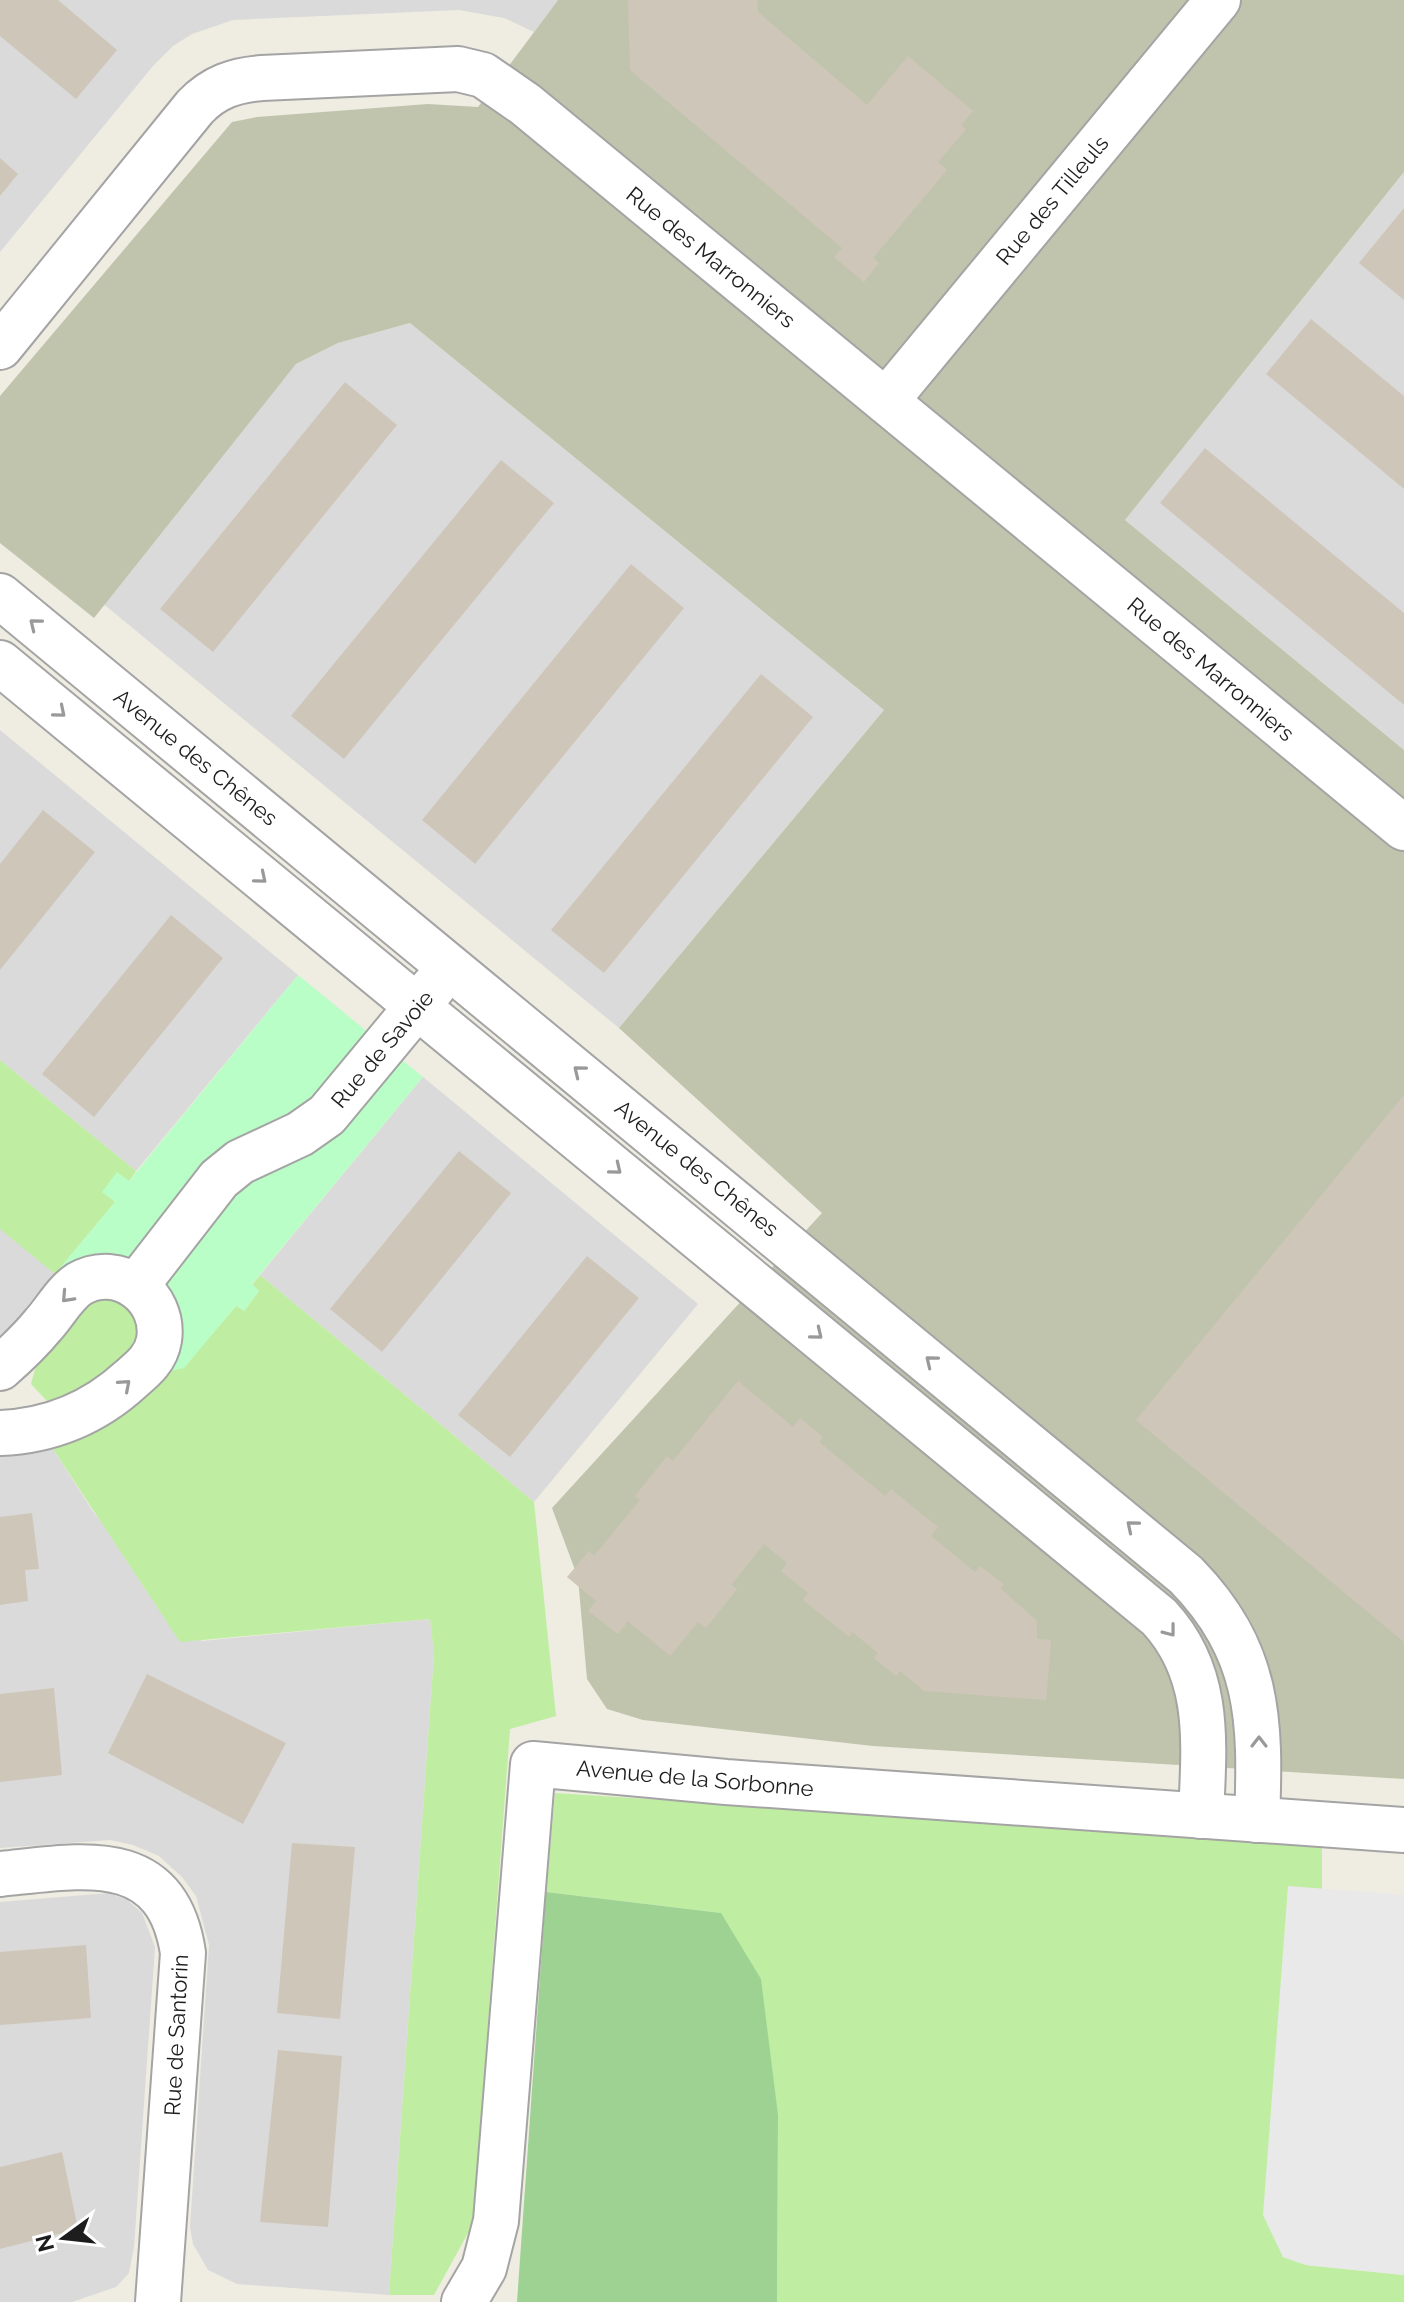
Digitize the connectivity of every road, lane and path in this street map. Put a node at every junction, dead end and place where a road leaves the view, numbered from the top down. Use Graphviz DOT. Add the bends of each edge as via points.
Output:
graph roads {
  1 [pos="1218,0"];
  2 [pos="0,347"];
  3 [pos="886,401"];
  4 [pos="0,596"];
  5 [pos="0,663"];
  6 [pos="1404,828"];
  7 [pos="451,966"];
  8 [pos="417,1007"];
  9 [pos="136,1286"];
  10 [pos="0,1368"];
  11 [pos="0,1433"];
  12 [pos="1201,1816"];
  13 [pos="1257,1820"];
  14 [pos="1404,1830"];
  15 [pos="0,1874"];
  16 [pos="158,2302"];
  17 [pos="464,2302"];
  1 -- 3 [label="street, Rue des Tilleuls"];
  2 -- 3 [label="street, Rue des Marronniers" via="195,107 215,90 249,79 458,69 483,75 517,97"];
  3 -- 6 [label="street, Rue des Marronniers"];
  7 -- 4 [label="street, Avenue des Chênes, one-way"];
  5 -- 8 [label="street, one-way"];
  7 -- 8 [label="street, Rue de Savoie"];
  13 -- 7 [label="street, Avenue des Chênes, one-way" via="1255,1697 1238,1645 1198,1587 1143,1536"];
  8 -- 9 [label="street, Rue de Savoie" via="327,1115 219,1179"];
  8 -- 12 [label="street, one-way" via="1159,1617 1185,1653 1199,1692 1205,1729"];
  9 -- 10 [label="street, one-way" via="115,1277 78,1285"];
  11 -- 9 [label="street, one-way" via="40,1429 77,1417 145,1366 156,1350 159,1323"];
  12 -- 13 [label="street, Avenue de la Sorbonne"];
  12 -- 17 [label="street, Avenue de la Sorbonne" via="533,1764 496,2221 484,2268"];
  13 -- 14 [label="street, Avenue de la Sorbonne"];
  15 -- 16 [label="street, Rue de Santorin" via="108,1867 155,1889 175,1918 183,1953"];
}
